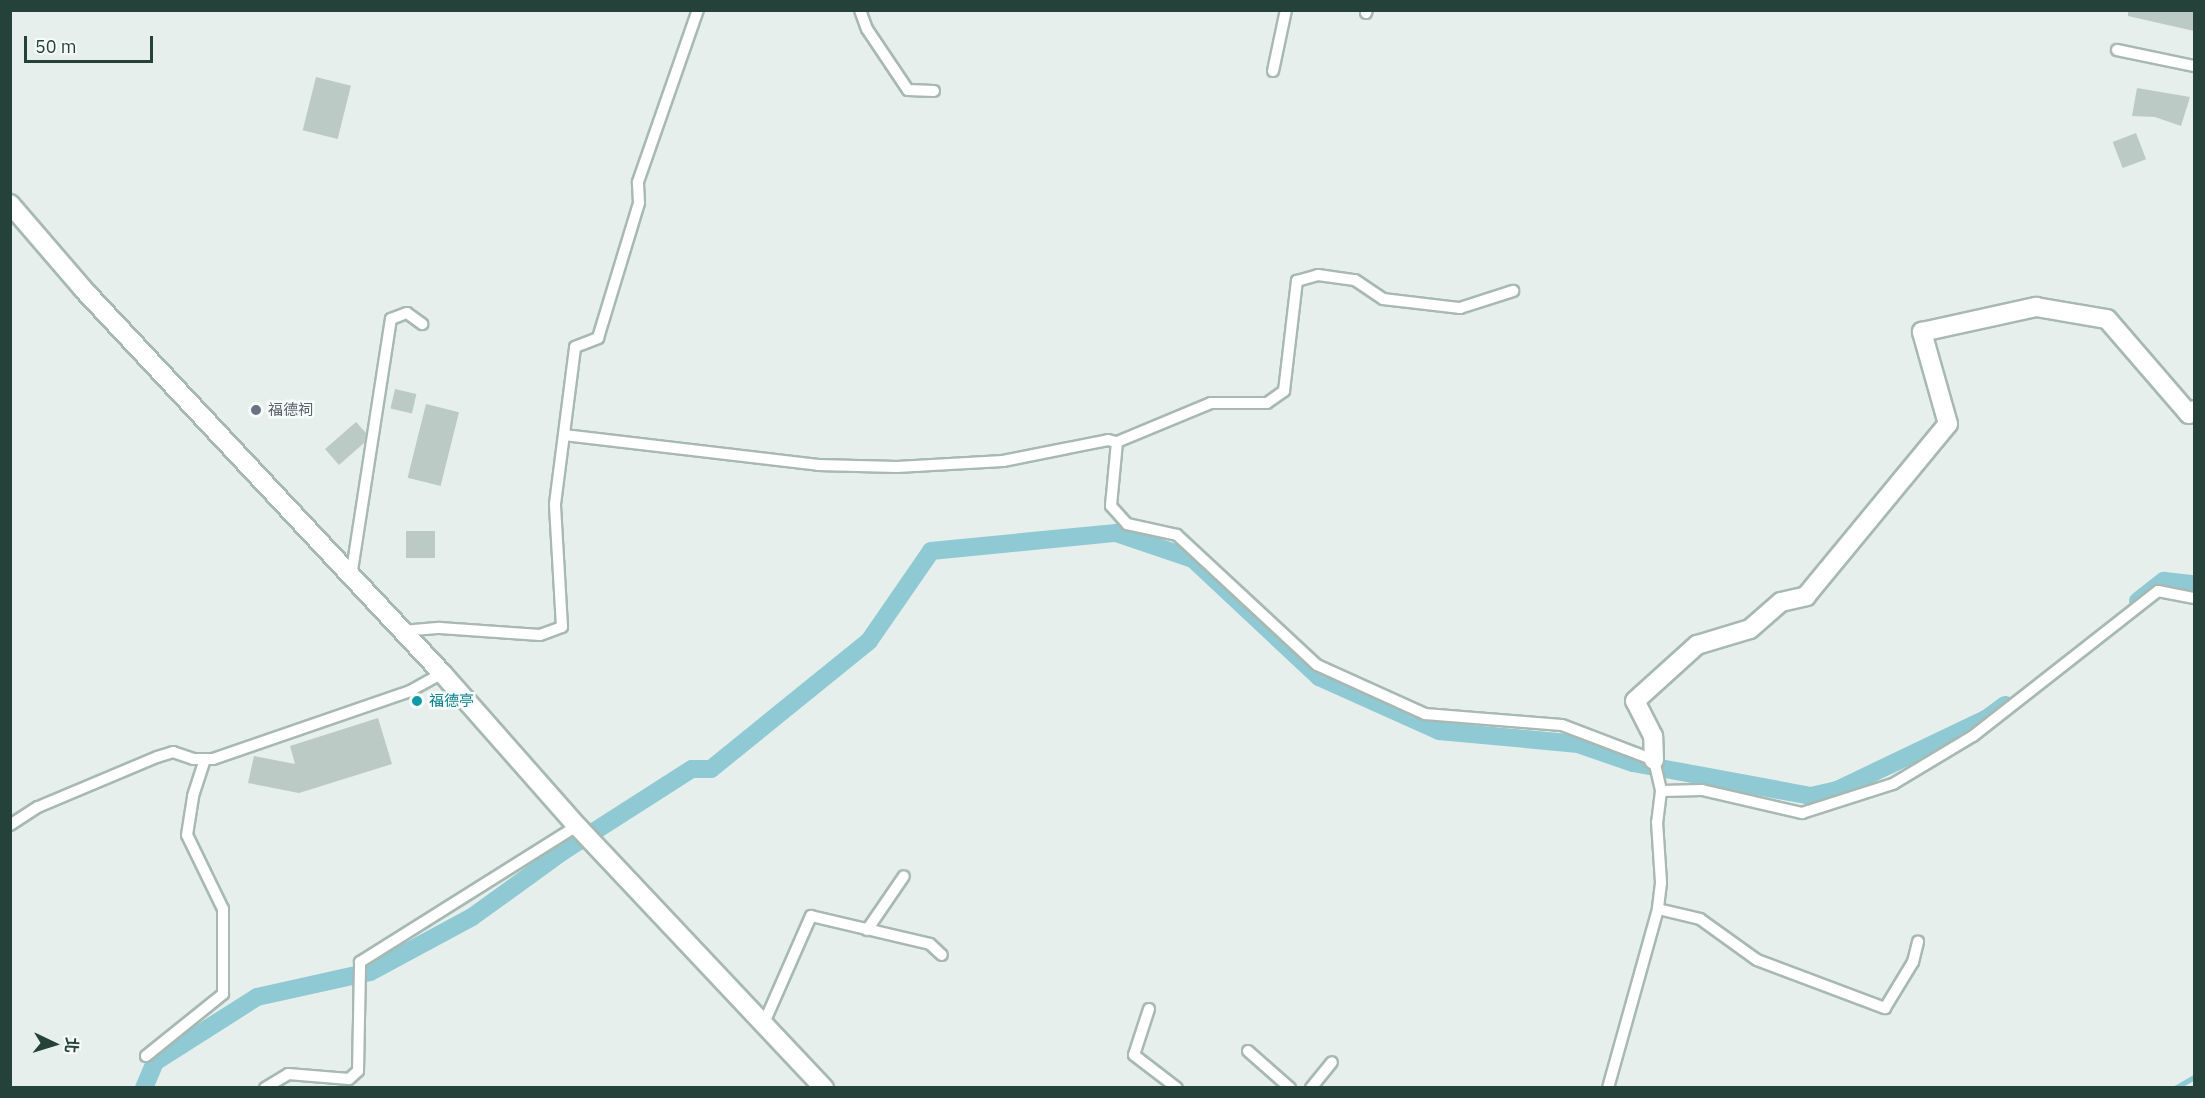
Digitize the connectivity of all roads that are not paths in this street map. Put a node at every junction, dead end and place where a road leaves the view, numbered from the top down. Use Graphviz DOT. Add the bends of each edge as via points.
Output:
graph roads {
  1 [pos="698,10"];
  2 [pos="860,10"];
  3 [pos="1286,10"];
  4 [pos="2117,50"];
  5 [pos="2194,66"];
  6 [pos="1273,71"];
  7 [pos="934,91"];
  8 [pos="10,204"];
  9 [pos="1513,291"];
  10 [pos="422,324"];
  11 [pos="2194,410"];
  12 [pos="564,435"];
  13 [pos="1117,442"];
  14 [pos="351,577"];
  15 [pos="2194,598"];
  16 [pos="402,631"];
  17 [pos="442,673"];
  18 [pos="205,760"];
  19 [pos="1654,760"];
  20 [pos="1661,792"];
  21 [pos="10,825"];
  22 [pos="578,826"];
  23 [pos="904,876"];
  24 [pos="1658,909"];
  25 [pos="867,930"];
  26 [pos="1918,942"];
  27 [pos="942,955"];
  28 [pos="1149,1009"];
  29 [pos="764,1023"];
  30 [pos="1248,1051"];
  31 [pos="146,1056"];
  32 [pos="1332,1062"];
  33 [pos="264,1088"];
  34 [pos="824,1088"];
  35 [pos="1177,1088"];
  36 [pos="1290,1088"];
  37 [pos="1311,1088"];
  38 [pos="1608,1088"];
  1 -- 12 [label="lane" via="638,182 639,203 597,338 576,348"];
  2 -- 7 [label="lane" via="867,29 908,90"];
  3 -- 6 [label="lane"];
  4 -- 5 [label="lane"];
  8 -- 14 [label="main road" via="83,289"];
  9 -- 13 [label="lane" via="1460,308 1383,298 1355,280 1318,275 1298,281 1284,391 1267,403 1211,403"];
  10 -- 14 [label="lane" via="406,313 391,319"];
  11 -- 19 [label="main road" via="2189,414 2107,319 2036,307 1922,332 1948,424 1806,596 1781,602 1750,629 1696,645 1635,701 1653,736"];
  12 -- 13 [label="lane" via="818,465 897,467 1003,461 1108,440"];
  12 -- 16 [label="lane" via="555,504 562,627 540,635 440,628"];
  13 -- 19 [label="lane" via="1111,506 1127,524 1177,535 1317,665 1425,714 1562,725"];
  14 -- 16 [label="main road"];
  15 -- 20 [label="lane" via="2158,591 1973,736 1893,784 1802,813 1702,790"];
  16 -- 17 [label="main road"];
  17 -- 18 [label="lane" via="410,691"];
  17 -- 22 [label="main road"];
  18 -- 21 [label="lane" via="173,752 157,757 38,807"];
  18 -- 31 [label="lane" via="193,796 187,835 224,909 223,994"];
  19 -- 20 [label="lane"];
  20 -- 24 [label="lane" via="1657,822 1661,883"];
  22 -- 29 [label="main road"];
  22 -- 33 [label="lane" via="360,962 358,1071 349,1078 288,1074"];
  23 -- 25 [label="lane"];
  24 -- 26 [label="lane" via="1700,919 1757,960 1885,1008 1913,962"];
  24 -- 38 [label="lane"];
  25 -- 27 [label="lane" via="930,944"];
  25 -- 29 [label="lane" via="811,916"];
  28 -- 35 [label="lane" via="1134,1055"];
  29 -- 34 [label="main road"];
  30 -- 36 [label="lane"];
  32 -- 37 [label="lane"];
}
